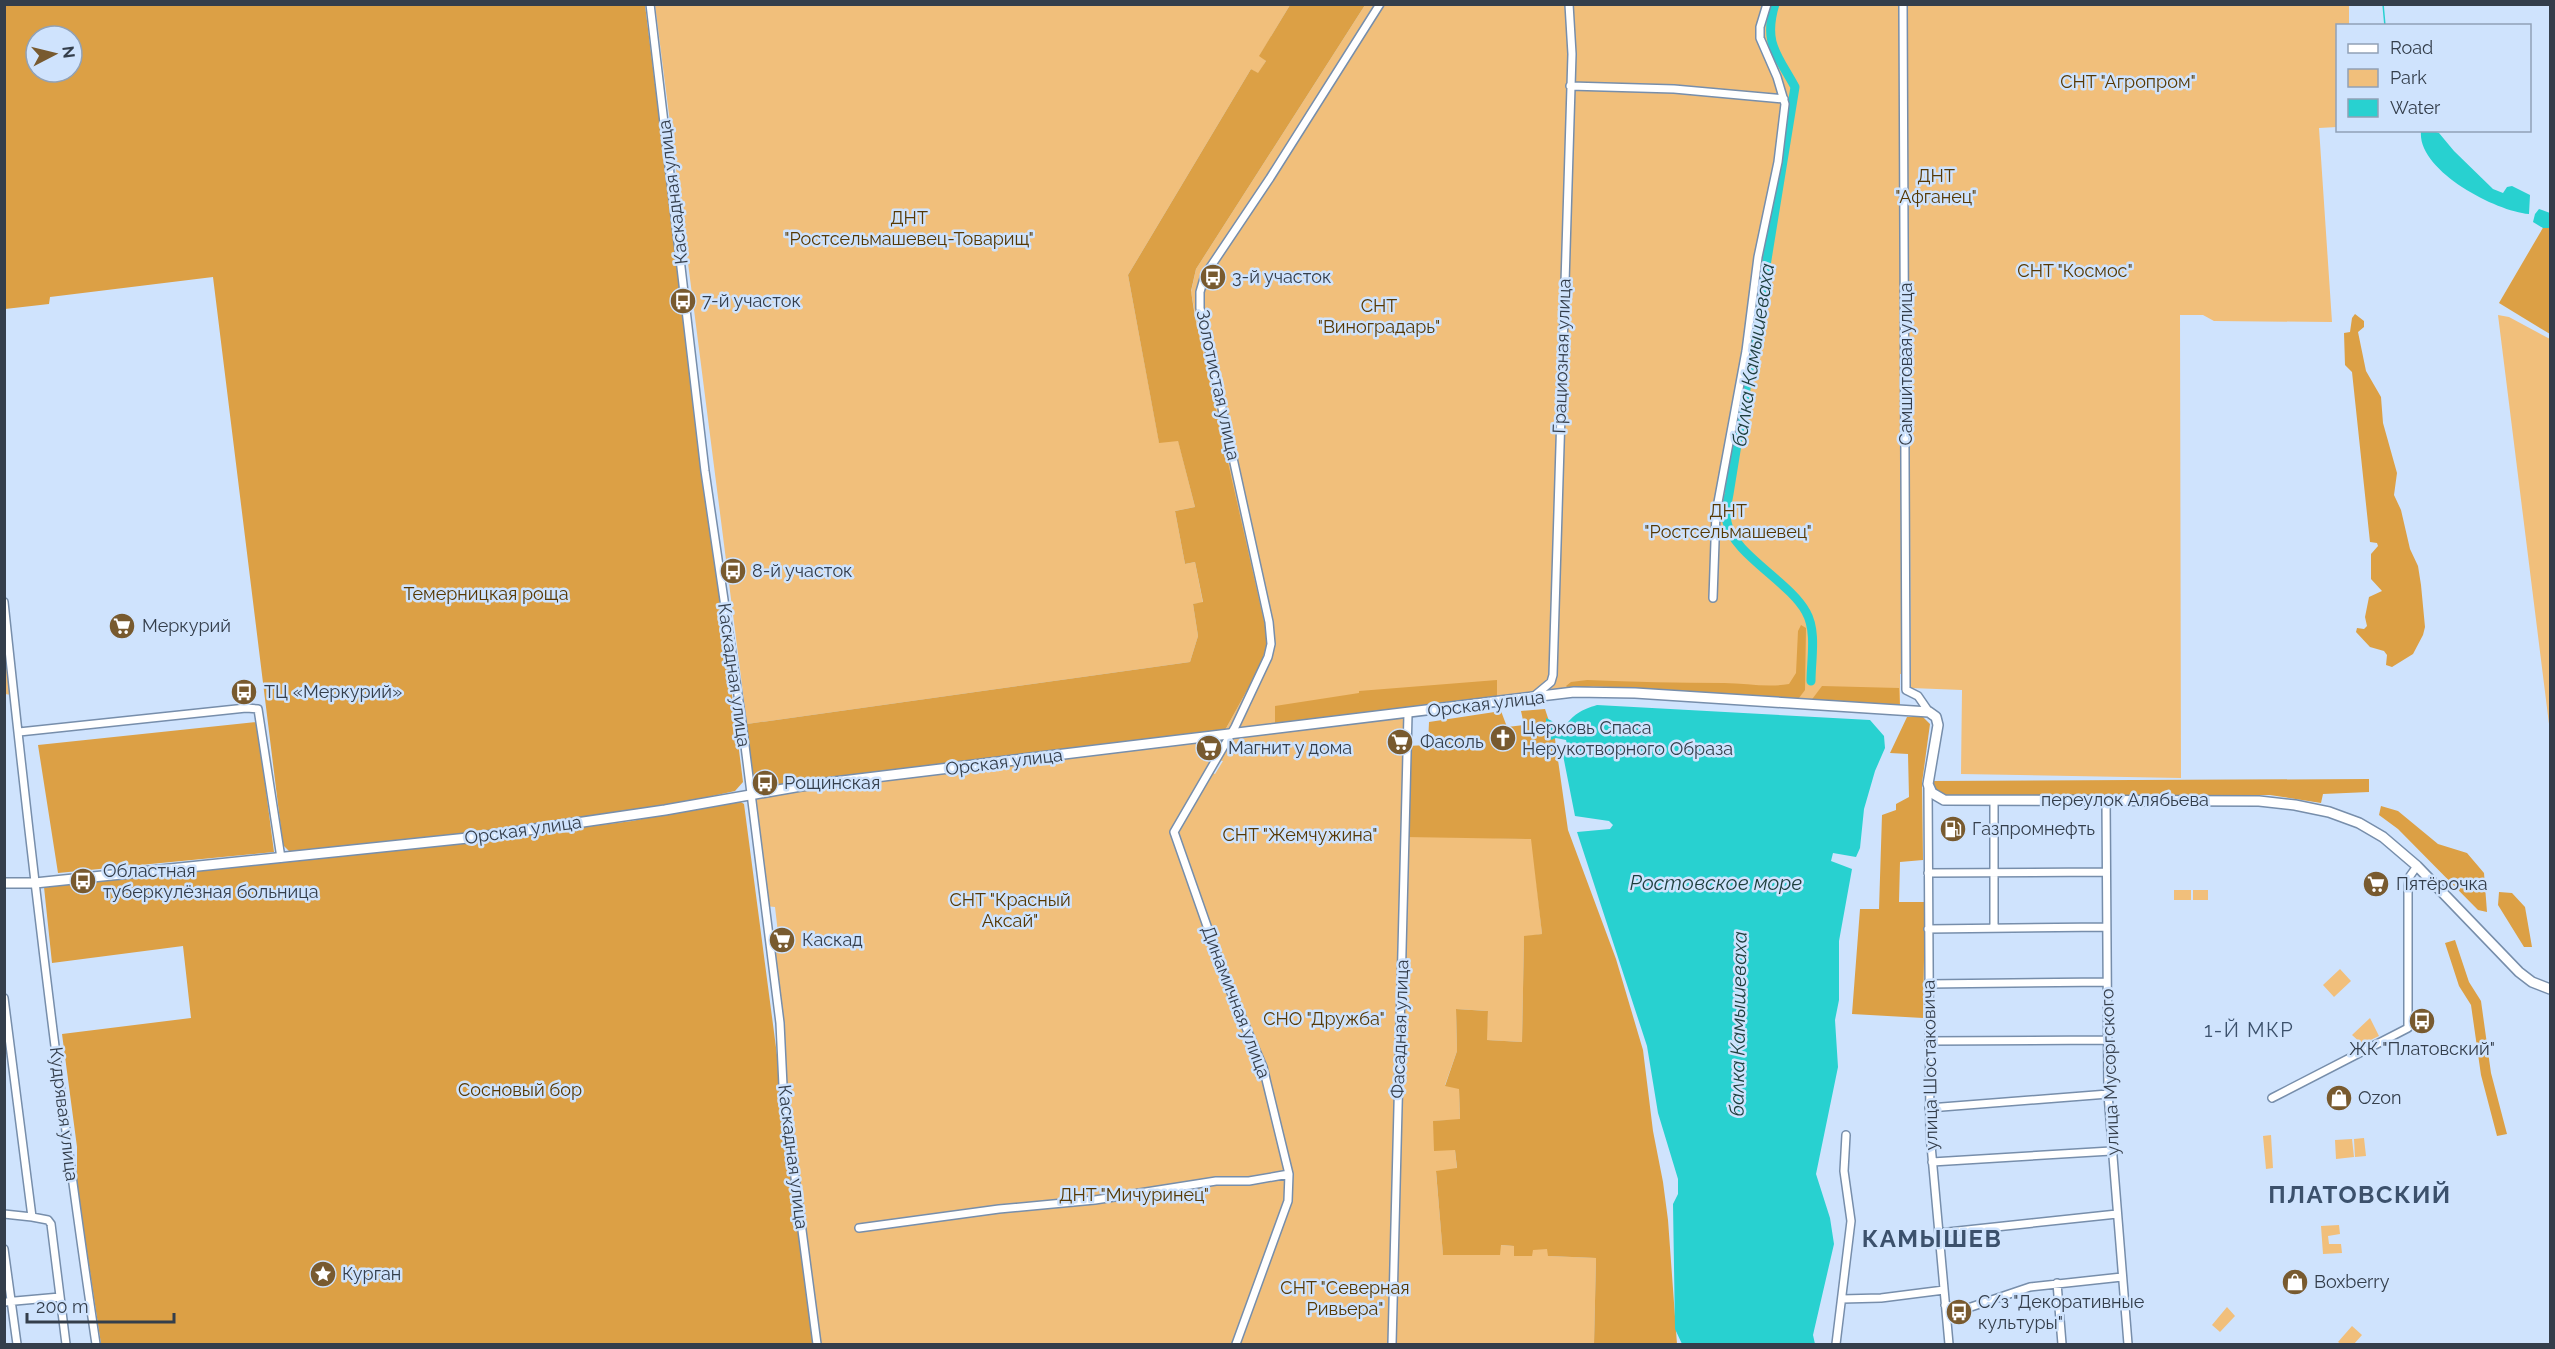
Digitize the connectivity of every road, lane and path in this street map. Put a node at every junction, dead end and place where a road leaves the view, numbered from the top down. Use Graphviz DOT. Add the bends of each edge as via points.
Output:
graph roads {
  1 [pos="650,4"];
  2 [pos="1380,4"];
  3 [pos="1569,4"];
  4 [pos="1767,4"];
  5 [pos="1903,4"];
  6 [pos="1570,86"];
  7 [pos="1784,99"];
  8 [pos="1713,598"];
  9 [pos="4,602"];
  10 [pos="4,697"];
  11 [pos="14,698"];
  12 [pos="1531,699"];
  13 [pos="1929,712"];
  14 [pos="1408,714"];
  15 [pos="19,732"];
  16 [pos="1232,734"];
  17 [pos="1928,784"];
  18 [pos="750,794"];
  19 [pos="1994,800"];
  20 [pos="2106,800"];
  21 [pos="1174,832"];
  22 [pos="281,858"];
  23 [pos="2417,866"];
  24 [pos="2106,872"];
  25 [pos="1928,873"];
  26 [pos="1993,873"];
  27 [pos="4,883"];
  28 [pos="35,883"];
  29 [pos="2106,927"];
  30 [pos="1994,928"];
  31 [pos="1928,929"];
  32 [pos="2107,982"];
  33 [pos="1928,984"];
  34 [pos="2550,989"];
  35 [pos="4,998"];
  36 [pos="2108,1040"];
  37 [pos="1929,1041"];
  38 [pos="2108,1094"];
  39 [pos="2272,1098"];
  40 [pos="1929,1108"];
  41 [pos="1846,1135"];
  42 [pos="2111,1150"];
  43 [pos="1932,1162"];
  44 [pos="1289,1174"];
  45 [pos="4,1214"];
  46 [pos="2117,1214"];
  47 [pos="32,1217"];
  48 [pos="859,1228"];
  49 [pos="1939,1233"];
  50 [pos="4,1249"];
  51 [pos="2122,1277"];
  52 [pos="2057,1283"];
  53 [pos="1944,1290"];
  54 [pos="60,1297"];
  55 [pos="1842,1299"];
  56 [pos="8,1302"];
  57 [pos="1945,1305"];
  58 [pos="17,1344"];
  59 [pos="66,1344"];
  60 [pos="96,1344"];
  61 [pos="817,1344"];
  62 [pos="1236,1344"];
  63 [pos="1392,1344"];
  64 [pos="1836,1344"];
  65 [pos="1949,1344"];
  66 [pos="2062,1344"];
  67 [pos="2127,1344"];
  1 -- 18 [label="street, Каскадная улица" via="705,471"];
  2 -- 16 [label="street, Золотистая улица" via="1205,275 1200,292 1200,308 1270,633 1268,657"];
  3 -- 6 [label="street, Грациозная улица"];
  4 -- 7 [label="street" via="1760,38"];
  5 -- 13 [label="street, Самшитовая улица" via="1905,690 1918,696"];
  6 -- 7 [label="street" via="1674,89"];
  6 -- 12 [label="street, Грациозная улица" via="1553,675 1551,682"];
  7 -- 8 [label="street" via="1778,162 1758,257 1746,351 1716,513"];
  9 -- 11 [label="street, Кудрявая улица"];
  10 -- 11 [label="street"];
  11 -- 15 [label="street, Кудрявая улица"];
  12 -- 13 [label="main road, Орская улица" via="1600,691"];
  12 -- 14 [label="main road, Орская улица"];
  13 -- 17 [label="main road" via="1938,725"];
  14 -- 16 [label="main road, Орская улица"];
  14 -- 63 [label="street, Фасадная улица"];
  15 -- 22 [label="street" via="258,709"];
  15 -- 28 [label="street, Кудрявая улица"];
  16 -- 18 [label="main road, Орская улица"];
  16 -- 21 [label="street, Золотистая улица"];
  17 -- 19 [label="main road, переулок Алябьева" via="1932,793 1944,800"];
  17 -- 25 [label="street, улица Шостаковича"];
  18 -- 22 [label="main road, Орская улица" via="487,836"];
  18 -- 61 [label="street, Каскадная улица"];
  19 -- 20 [label="main road, переулок Алябьева"];
  19 -- 26 [label="street"];
  20 -- 23 [label="main road, переулок Алябьева" via="2259,801 2329,812 2372,830"];
  20 -- 24 [label="street, улица Мусоргского"];
  21 -- 44 [label="street, Динамичная улица" via="1227,982 1263,1067"];
  22 -- 28 [label="main road, Орская улица"];
  23 -- 34 [label="main road, переулок Алябьева" via="2519,972 2538,986"];
  23 -- 39 [label="street" via="2408,886 2408,1028"];
  24 -- 26 [label="street"];
  24 -- 29 [label="street, улица Мусоргского"];
  25 -- 26 [label="street"];
  25 -- 31 [label="street, улица Шостаковича"];
  26 -- 30 [label="street"];
  27 -- 28 [label="main road, Орская улица"];
  28 -- 60 [label="street, Кудрявая улица"];
  29 -- 30 [label="street"];
  29 -- 32 [label="street, улица Мусоргского"];
  30 -- 31 [label="street"];
  31 -- 33 [label="street, улица Шостаковича"];
  32 -- 33 [label="street"];
  32 -- 36 [label="street, улица Мусоргского"];
  33 -- 37 [label="street, улица Шостаковича"];
  35 -- 47 [label="street"];
  36 -- 37 [label="street"];
  36 -- 38 [label="street, улица Мусоргского"];
  37 -- 40 [label="street, улица Шостаковича"];
  38 -- 40 [label="street"];
  38 -- 42 [label="street, улица Мусоргского"];
  40 -- 43 [label="street, улица Шостаковича"];
  41 -- 55 [label="street" via="1844,1171 1851,1221"];
  42 -- 43 [label="street"];
  42 -- 46 [label="street, улица Мусоргского"];
  43 -- 49 [label="street, улица Шостаковича"];
  44 -- 48 [label="street"];
  44 -- 62 [label="street, Динамичная улица" via="1288,1201"];
  45 -- 47 [label="street"];
  46 -- 49 [label="street"];
  46 -- 51 [label="street, улица Мусоргского"];
  47 -- 54 [label="street" via="51,1224"];
  49 -- 53 [label="street, улица Шостаковича"];
  50 -- 56 [label="street"];
  51 -- 52 [label="street"];
  51 -- 67 [label="street, улица Мусоргского"];
  52 -- 57 [label="street" via="2030,1287 1968,1308"];
  52 -- 66 [label="street"];
  53 -- 55 [label="street"];
  53 -- 57 [label="street, улица Шостаковича"];
  54 -- 56 [label="street"];
  54 -- 59 [label="street"];
  55 -- 64 [label="street"];
  56 -- 58 [label="street"];
  57 -- 65 [label="street, улица Шостаковича"];
}
